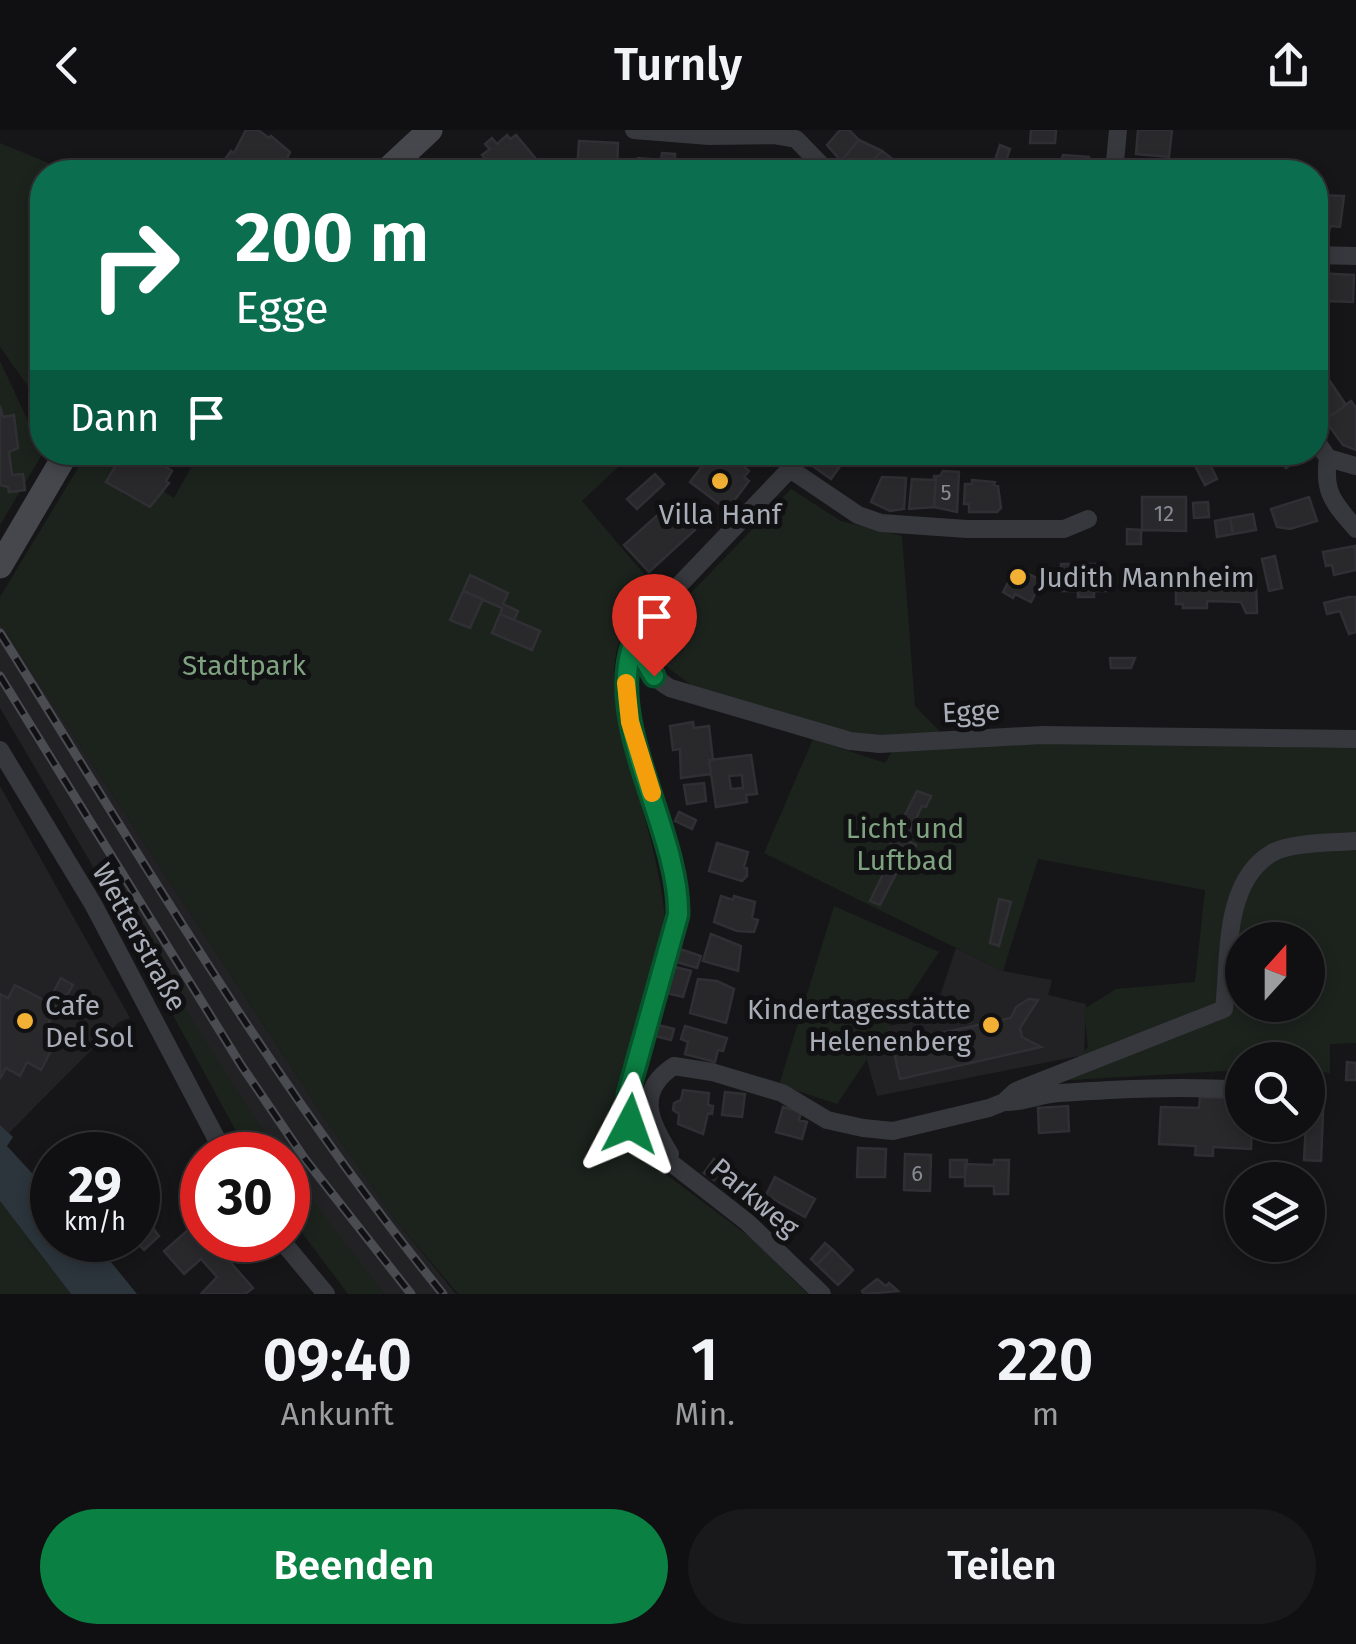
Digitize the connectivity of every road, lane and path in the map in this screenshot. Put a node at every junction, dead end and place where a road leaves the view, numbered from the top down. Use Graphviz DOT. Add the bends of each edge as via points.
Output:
graph roads {
  1 [pos="430,130"];
  2 [pos="634,130"];
  3 [pos="1118,130"];
  4 [pos="798,135"];
  5 [pos="398,160"];
  6 [pos="818,160"];
  7 [pos="1115,160"];
  8 [pos="1328,255"];
  9 [pos="1356,256"];
  10 [pos="1328,458"];
  11 [pos="59,465"];
  12 [pos="791,465"];
  13 [pos="800,465"];
  14 [pos="1327,465"];
  15 [pos="1356,466"];
  16 [pos="1088,520"];
  17 [pos="1356,529"];
  18 [pos="0,566"];
  19 [pos="642,624"];
  20 [pos="1356,739"];
  21 [pos="0,750"];
  22 [pos="1356,841"];
  23 [pos="1225,1089"];
  24 [pos="1004,1102"];
  25 [pos="213,1132"];
  26 [pos="673,1164"];
  27 [pos="299,1262"];
  28 [pos="326,1294"];
  29 [pos="822,1294"];
  1 -- 5 [label="main road"];
  2 -- 4 [label="street"];
  3 -- 7 [label="street"];
  4 -- 6 [label="street"];
  8 -- 9 [label="street"];
  10 -- 15 [label="street"];
  11 -- 18 [label="main road"];
  12 -- 19 [label="street, Parkweg"];
  13 -- 16 [label="street" via="858,515 881,523 1064,529"];
  14 -- 17 [label="street" via="1332,500"];
  19 -- 20 [label="street, Egge" via="646,662 670,688 850,741 1042,735"];
  19 -- 26 [label="street, Parkweg" via="628,660 630,722 678,888 678,915 627,1111 638,1137"];
  21 -- 25 [label="street, Wetterstraße" via="93,904"];
  22 -- 24 [label="street" via="1274,851 1250,872 1234,908 1224,1010 1016,1091"];
  23 -- 24 [label="street" via="1182,1086"];
  24 -- 26 [label="street" via="894,1131 835,1122 782,1092 674,1066 649,1109"];
  26 -- 29 [label="street, Parkweg"];
  27 -- 28 [label="street"];
}
